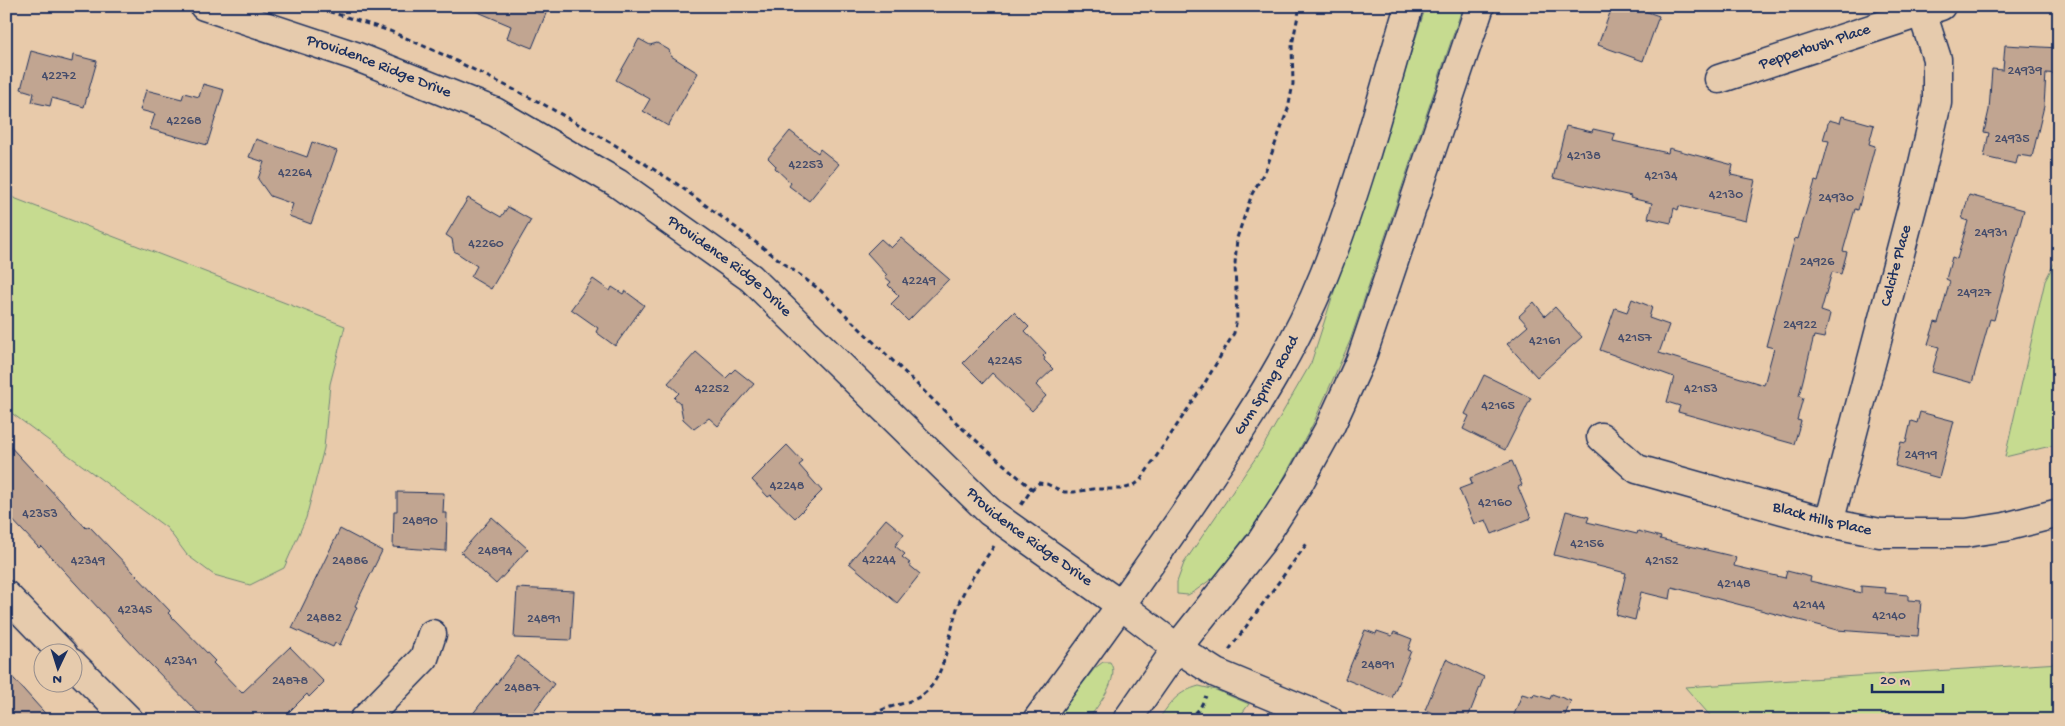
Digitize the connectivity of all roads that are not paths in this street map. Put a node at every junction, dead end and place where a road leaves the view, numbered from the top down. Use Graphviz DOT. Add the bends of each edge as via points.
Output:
graph roads {
  1 [pos="204,6"];
  2 [pos="1409,6"];
  3 [pos="1480,6"];
  4 [pos="1928,8"];
  5 [pos="1719,79"];
  6 [pos="1601,437"];
  7 [pos="2059,513"];
  8 [pos="1829,523"];
  9 [pos="6,596"];
  10 [pos="1122,606"];
  11 [pos="432,634"];
  12 [pos="54,644"];
  13 [pos="1177,648"];
  14 [pos="82,673"];
  15 [pos="129,720"];
  16 [pos="364,720"];
  17 [pos="1037,720"];
  18 [pos="1127,720"];
  19 [pos="1329,720"];
  1 -- 10 [label="street, Providence Ridge Drive" via="355,56 495,112 617,183 752,278 990,512"];
  2 -- 10 [label="street, Gum Spring Road" via="1351,200 1324,276 1292,343 1255,410"];
  3 -- 13 [label="street" via="1364,350 1330,427 1261,542"];
  4 -- 5 [label="street, Pepperbush Place"];
  4 -- 8 [label="street, Calcite Place" via="1937,59 1938,103"];
  6 -- 8 [label="street, Black Hills Place" via="1637,469"];
  7 -- 8 [label="street, Black Hills Place" via="1966,533 1880,533"];
  9 -- 12 [label="street"];
  10 -- 13 [label="street, Providence Ridge Drive"];
  10 -- 17 [label="street, Gum Spring Road"];
  11 -- 16 [label="street" via="424,658"];
  13 -- 18 [label="street"];
  13 -- 19 [label="street, Providence Ridge Drive" via="1216,672"];
  14 -- 15 [label="street"];
}
